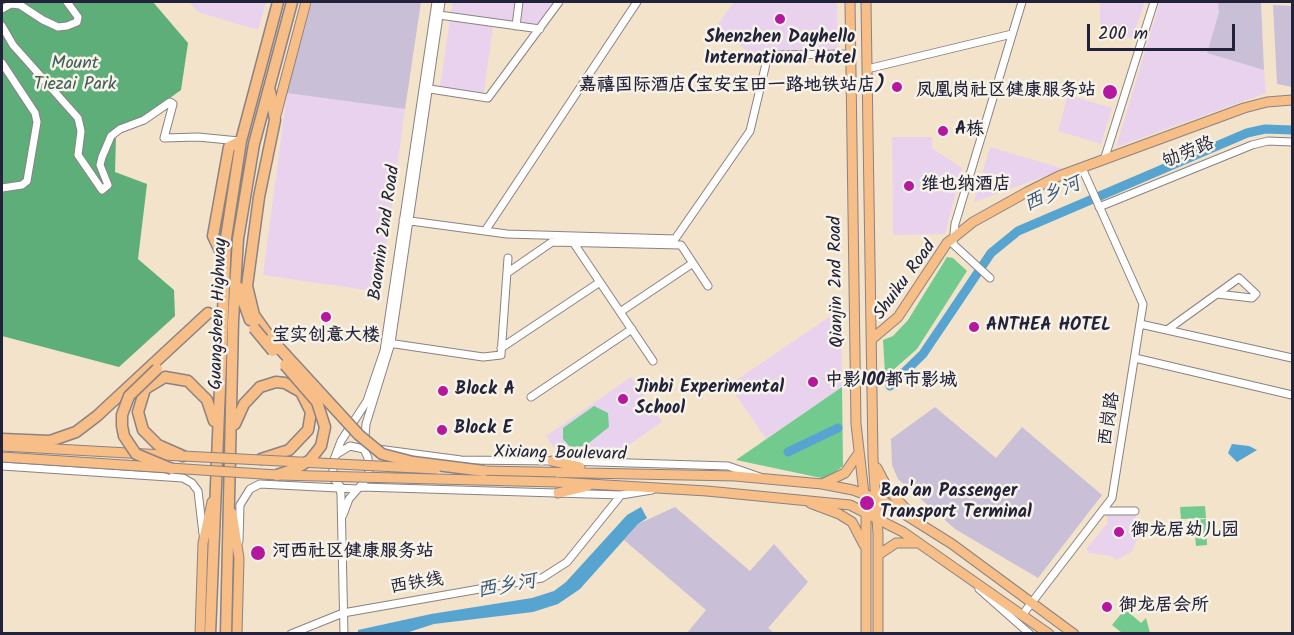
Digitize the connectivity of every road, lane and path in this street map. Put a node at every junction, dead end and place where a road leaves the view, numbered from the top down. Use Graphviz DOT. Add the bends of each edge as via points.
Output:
graph roads {
  1 [pos="67,2"];
  2 [pos="278,2"];
  3 [pos="292,2"];
  4 [pos="306,2"];
  5 [pos="436,2"];
  6 [pos="441,2"];
  7 [pos="519,2"];
  8 [pos="559,2"];
  9 [pos="637,2"];
  10 [pos="850,2"];
  11 [pos="866,2"];
  12 [pos="1022,2"];
  13 [pos="1154,2"];
  14 [pos="2,7"];
  15 [pos="439,15"];
  16 [pos="2,26"];
  17 [pos="516,26"];
  18 [pos="540,29"];
  19 [pos="1012,34"];
  20 [pos="851,54"];
  21 [pos="2,63"];
  22 [pos="867,69"];
  23 [pos="269,85"];
  24 [pos="430,89"];
  25 [pos="1293,100"];
  26 [pos="1293,106"];
  27 [pos="275,120"];
  28 [pos="241,141"];
  29 [pos="1293,142"];
  30 [pos="1104,160"];
  31 [pos="1083,170"];
  32 [pos="2,188"];
  33 [pos="1099,207"];
  34 [pos="406,220"];
  35 [pos="485,231"];
  36 [pos="953,240"];
  37 [pos="573,242"];
  38 [pos="508,258"];
  39 [pos="693,263"];
  40 [pos="236,264"];
  41 [pos="507,273"];
  42 [pos="222,274"];
  43 [pos="990,278"];
  44 [pos="600,282"];
  45 [pos="708,286"];
  46 [pos="1217,294"];
  47 [pos="620,312"];
  48 [pos="208,313"];
  49 [pos="1140,324"];
  50 [pos="632,329"];
  51 [pos="1167,330"];
  52 [pos="872,339"];
  53 [pos="388,343"];
  54 [pos="501,348"];
  55 [pos="1135,358"];
  56 [pos="1293,358"];
  57 [pos="653,361"];
  58 [pos="1293,395"];
  59 [pos="531,397"];
  60 [pos="365,433"];
  61 [pos="218,438"];
  62 [pos="2,439"];
  63 [pos="232,439"];
  64 [pos="2,446"];
  65 [pos="383,449"];
  66 [pos="365,450"];
  67 [pos="858,454"];
  68 [pos="183,456"];
  69 [pos="2,457"];
  70 [pos="334,458"];
  71 [pos="873,458"];
  72 [pos="255,460"];
  73 [pos="552,461"];
  74 [pos="2,466"];
  75 [pos="172,469"];
  76 [pos="484,471"];
  77 [pos="602,472"];
  78 [pos="277,475"];
  79 [pos="762,478"];
  80 [pos="601,483"];
  81 [pos="807,483"];
  82 [pos="822,484"];
  83 [pos="340,486"];
  84 [pos="359,488"];
  85 [pos="656,489"];
  86 [pos="214,491"];
  87 [pos="229,493"];
  88 [pos="558,493"];
  89 [pos="865,494"];
  90 [pos="621,495"];
  91 [pos="876,499"];
  92 [pos="802,501"];
  93 [pos="866,511"];
  94 [pos="1104,511"];
  95 [pos="1135,512"];
  96 [pos="342,517"];
  97 [pos="878,517"];
  98 [pos="920,523"];
  99 [pos="203,543"];
  100 [pos="920,543"];
  101 [pos="867,555"];
  102 [pos="878,555"];
  103 [pos="239,558"];
  104 [pos="962,572"];
  105 [pos="1033,602"];
  106 [pos="344,613"];
  107 [pos="1023,614"];
  108 [pos="200,633"];
  109 [pos="210,633"];
  110 [pos="226,633"];
  111 [pos="237,633"];
  112 [pos="291,633"];
  113 [pos="344,633"];
  114 [pos="866,633"];
  115 [pos="878,633"];
  116 [pos="1030,633"];
  117 [pos="1049,633"];
  118 [pos="1074,633"];
  1 -- 14 [label="street" via="77,13 77,22 58,27 20,5"];
  2 -- 28 [label="highway"];
  3 -- 23 [label="highway, Guangshen Highway"];
  4 -- 27 [label="main road"];
  5 -- 34 [label="street, Baomin 2nd Road"];
  6 -- 15 [label="street, Baomin 2nd Road"];
  7 -- 17 [label="street"];
  8 -- 18 [label="street"];
  9 -- 35 [label="street"];
  10 -- 20 [label="main road, Qianjin 2nd Road"];
  11 -- 22 [label="main road, Qianjin 2nd Road"];
  12 -- 19 [label="street"];
  13 -- 30 [label="street"];
  15 -- 17 [label="street"];
  15 -- 24 [label="street, Baomin 2nd Road"];
  16 -- 28 [label="street" via="13,45 78,118 78,155 102,190 108,185 100,165 111,136 172,101 164,138"];
  17 -- 18 [label="street"];
  18 -- 24 [label="street" via="488,98"];
  19 -- 22 [label="street"];
  19 -- 36 [label="street" via="959,208"];
  20 -- 35 [label="street" via="768,55 750,131 675,239"];
  20 -- 67 [label="main road, Qianjin 2nd Road"];
  21 -- 32 [label="street" via="37,122 30,176 22,185"];
  22 -- 52 [label="main road, Qianjin 2nd Road"];
  23 -- 27 [label="highway"];
  23 -- 40 [label="highway, Guangshen Highway" via="249,170"];
  24 -- 34 [label="street, Baomin 2nd Road"];
  25 -- 30 [label="main road, Shuiku Road" via="1255,105"];
  26 -- 31 [label="main road, Shuiku Road" via="1268,107"];
  27 -- 76 [label="highway, bridge" via="247,286 254,315 271,339 359,435 382,454"];
  28 -- 42 [label="highway, Guangshen Highway" via="229,147 213,236 224,259"];
  29 -- 33 [label="street, 劬劳路" via="1252,145"];
  30 -- 31 [label="main road, Shuiku Road"];
  31 -- 33 [label="street, 西岗路"];
  31 -- 36 [label="main road, Shuiku Road"];
  33 -- 49 [label="street, 西岗路" via="1143,304"];
  34 -- 35 [label="street"];
  34 -- 53 [label="street, Baomin 2nd Road"];
  36 -- 43 [label="street"];
  36 -- 52 [label="main road, Shuiku Road" via="902,320 887,335"];
  37 -- 39 [label="street" via="681,245"];
  37 -- 41 [label="street" via="552,242"];
  37 -- 44 [label="street"];
  38 -- 41 [label="street"];
  39 -- 45 [label="street"];
  39 -- 47 [label="street"];
  40 -- 63 [label="highway, Guangshen Highway"];
  40 -- 78 [label="highway, bridge" via="241,300 254,328 312,395 324,419 324,437 315,454 302,466"];
  41 -- 54 [label="street"];
  42 -- 48 [label="highway"];
  42 -- 61 [label="highway, Guangshen Highway"];
  44 -- 47 [label="street"];
  44 -- 54 [label="street"];
  46 -- 46 [label="street" via="1239,278 1256,294 1252,298"];
  46 -- 51 [label="street"];
  47 -- 50 [label="street"];
  48 -- 62 [label="highway" via="76,432 50,441"];
  48 -- 75 [label="highway, bridge" via="186,342 129,396 122,416 122,426 136,454"];
  49 -- 51 [label="street"];
  49 -- 55 [label="street, 西岗路"];
  50 -- 57 [label="street"];
  50 -- 59 [label="street"];
  51 -- 56 [label="street"];
  52 -- 71 [label="main road, Qianjin 2nd Road"];
  53 -- 54 [label="street" via="483,357 501,355"];
  53 -- 60 [label="street, Baomin 2nd Road"];
  53 -- 70 [label="street, Baomin 2nd Road" via="367,401"];
  55 -- 58 [label="street"];
  55 -- 94 [label="street, 西岗路" via="1116,484"];
  60 -- 65 [label="street"];
  60 -- 66 [label="street, Baomin 2nd Road"];
  61 -- 68 [label="highway" via="207,400 188,381 172,377 157,380 145,388 138,404 139,422 158,445"];
  61 -- 86 [label="highway, Guangshen Highway"];
  63 -- 72 [label="highway, bridge" via="239,412 254,392 276,382 292,385 308,401 308,430 297,445 281,454"];
  63 -- 87 [label="highway, Guangshen Highway"];
  64 -- 68 [label="main road, Xixiang Boulevard, bridge"];
  65 -- 66 [label="street"];
  65 -- 73 [label="street" via="461,460"];
  66 -- 70 [label="street" via="347,447"];
  66 -- 84 [label="street" via="369,476"];
  67 -- 82 [label="main road" via="845,473"];
  67 -- 89 [label="main road, Qianjin 2nd Road"];
  68 -- 72 [label="main road, Xixiang Boulevard, bridge"];
  69 -- 75 [label="main road, Xixiang Boulevard, bridge"];
  70 -- 83 [label="street" via="333,478"];
  71 -- 91 [label="main road, Qianjin 2nd Road"];
  71 -- 98 [label="main road" via="889,490"];
  72 -- 76 [label="main road, Xixiang Boulevard, bridge"];
  73 -- 77 [label="main road"];
  73 -- 79 [label="street" via="728,466"];
  74 -- 99 [label="street" via="183,478 198,491"];
  75 -- 78 [label="main road, Xixiang Boulevard, bridge"];
  76 -- 77 [label="main road, Xixiang Boulevard"];
  77 -- 79 [label="main road, Xixiang Boulevard"];
  78 -- 80 [label="main road, Xixiang Boulevard, bridge"];
  79 -- 81 [label="main road, Xixiang Boulevard"];
  80 -- 85 [label="main road, Xixiang Boulevard"];
  80 -- 88 [label="main road"];
  81 -- 82 [label="main road, Xixiang Boulevard"];
  81 -- 92 [label="main road" via="812,493"];
  82 -- 89 [label="main road, Xixiang Boulevard"];
  83 -- 84 [label="street" via="349,490"];
  83 -- 96 [label="street"];
  83 -- 103 [label="street" via="260,484 250,489 240,505"];
  84 -- 88 [label="street"];
  84 -- 96 [label="street"];
  85 -- 90 [label="street"];
  85 -- 92 [label="main road, Xixiang Boulevard" via="707,490"];
  86 -- 99 [label="main road"];
  86 -- 109 [label="highway, Guangshen Highway"];
  87 -- 103 [label="main road"];
  87 -- 110 [label="highway, Guangshen Highway"];
  88 -- 90 [label="street"];
  89 -- 91 [label="main road, Xixiang Boulevard"];
  89 -- 93 [label="main road, Qianjin 2nd Road"];
  90 -- 106 [label="street, 西铁线" via="567,562 542,578"];
  91 -- 97 [label="main road, Qianjin 2nd Road"];
  91 -- 98 [label="main road, Xixiang Boulevard"];
  92 -- 93 [label="main road, Xixiang Boulevard" via="837,501"];
  92 -- 101 [label="main road" via="852,522"];
  93 -- 97 [label="main road, Xixiang Boulevard"];
  93 -- 101 [label="main road, Qianjin 2nd Road"];
  94 -- 95 [label="street"];
  94 -- 105 [label="street, 西岗路"];
  96 -- 106 [label="street"];
  97 -- 100 [label="main road, Xixiang Boulevard"];
  97 -- 102 [label="main road, Qianjin 2nd Road"];
  98 -- 105 [label="main road, Xixiang Boulevard"];
  99 -- 108 [label="main road"];
  100 -- 102 [label="main road" via="896,543"];
  100 -- 104 [label="main road, Xixiang Boulevard"];
  101 -- 114 [label="main road, Qianjin 2nd Road"];
  102 -- 115 [label="main road, Qianjin 2nd Road"];
  103 -- 111 [label="main road"];
  104 -- 107 [label="main road, Xixiang Boulevard"];
  104 -- 116 [label="street" via="994,605"];
  105 -- 107 [label="street, 西岗路"];
  105 -- 118 [label="main road, Xixiang Boulevard"];
  106 -- 112 [label="street, 西铁线"];
  106 -- 113 [label="street"];
  107 -- 117 [label="main road, Xixiang Boulevard"];
}
